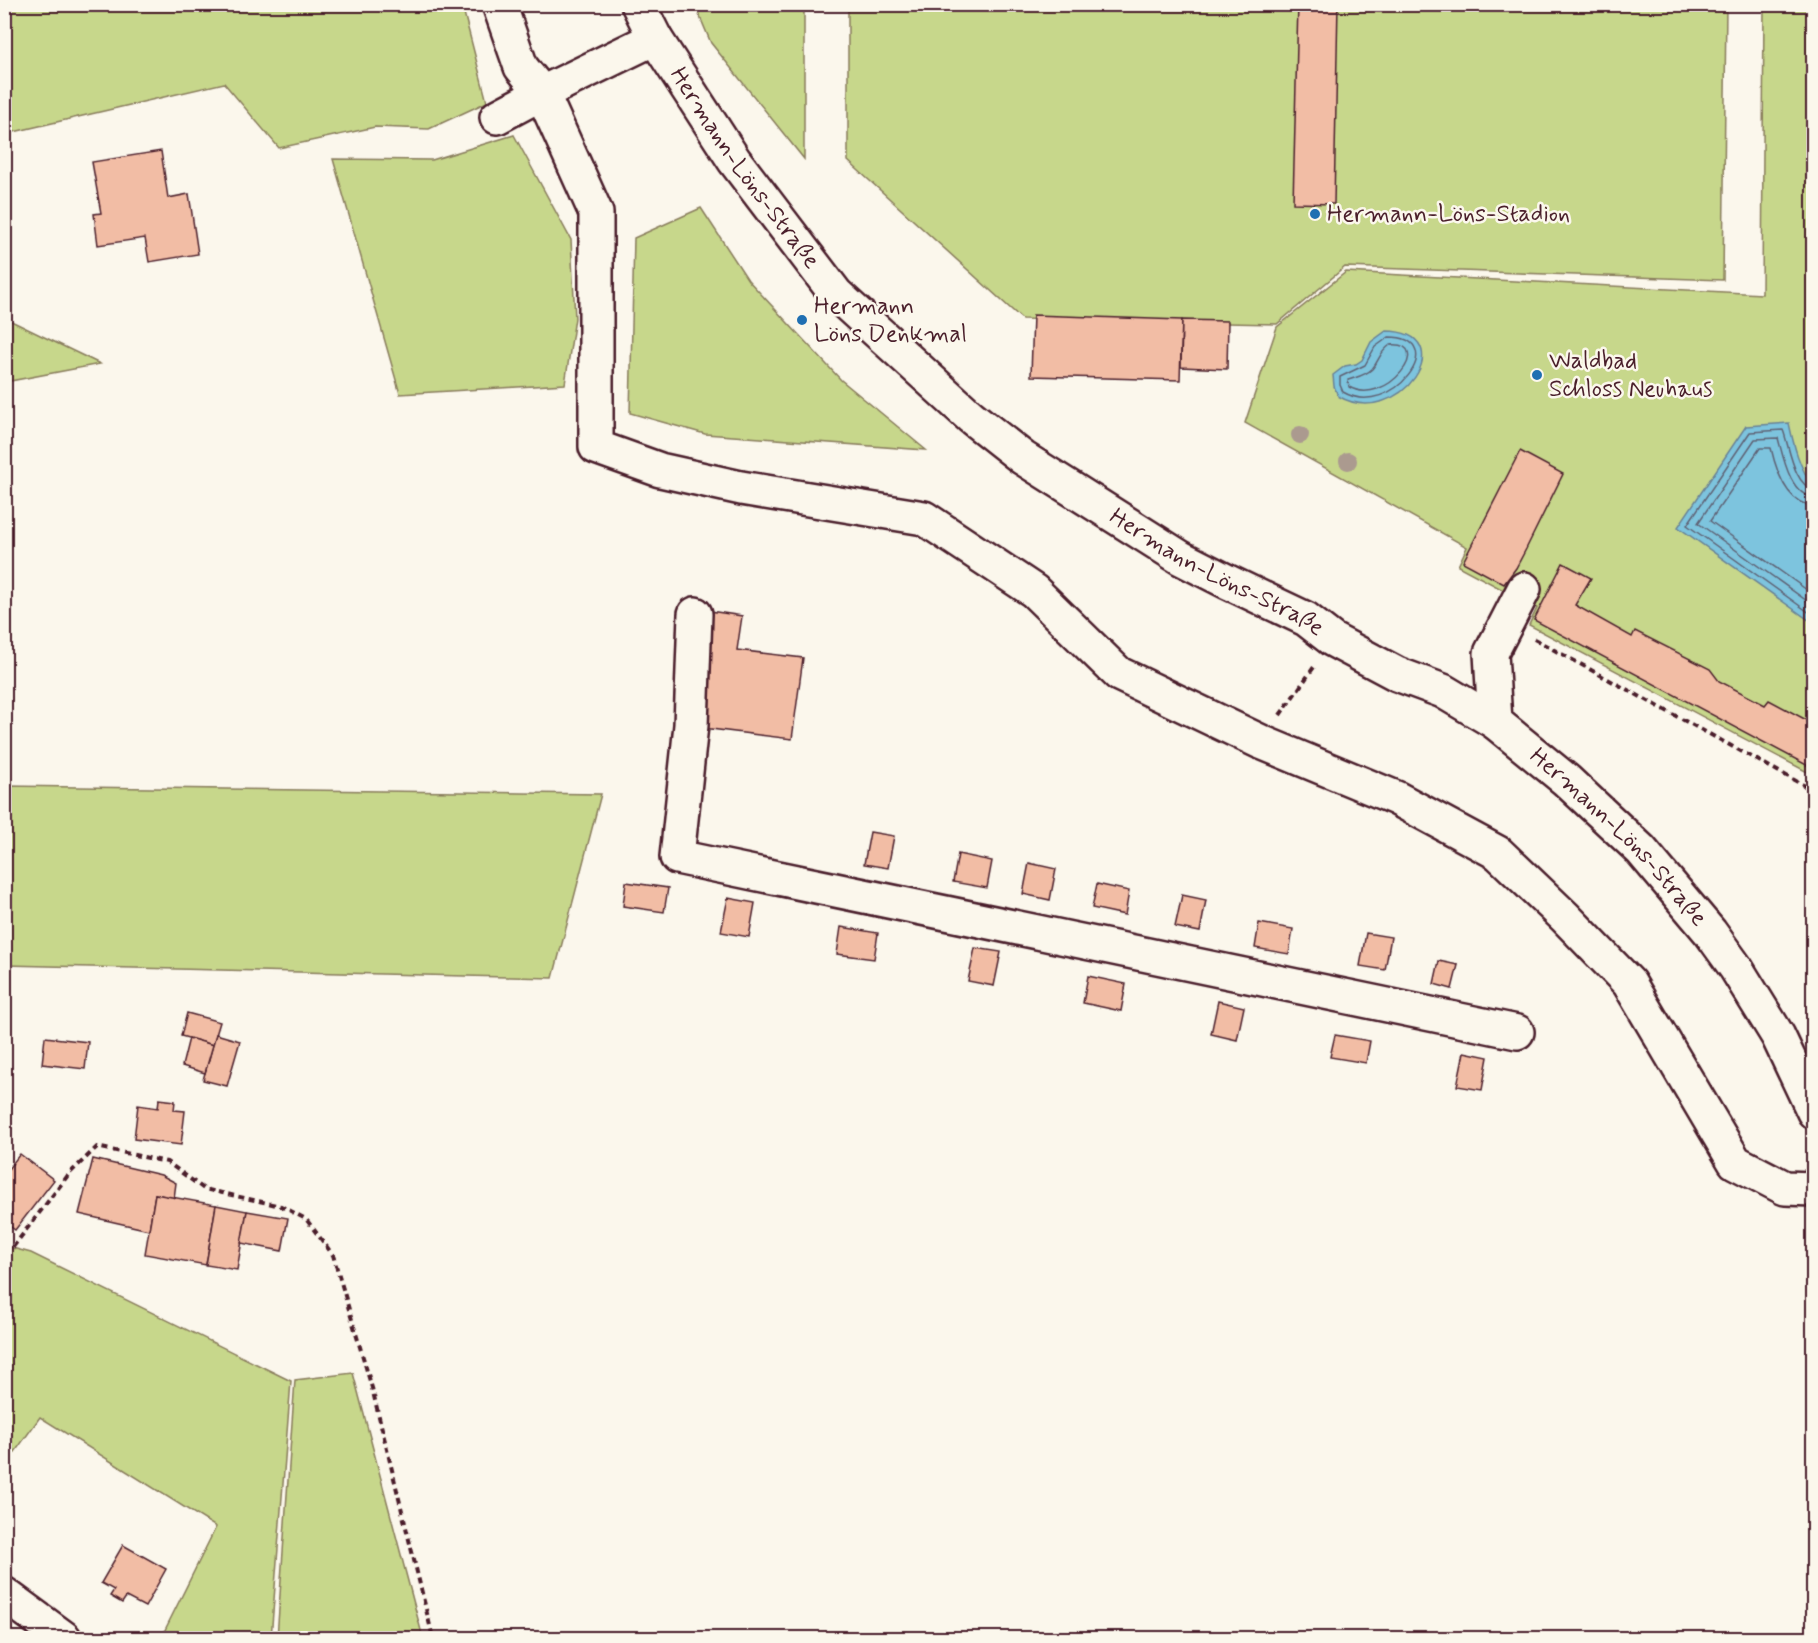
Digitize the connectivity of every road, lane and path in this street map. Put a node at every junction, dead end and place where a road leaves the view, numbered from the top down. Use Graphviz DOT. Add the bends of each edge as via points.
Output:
graph roads {
  1 [pos="499,4"];
  2 [pos="638,4"];
  3 [pos="655,38"];
  4 [pos="542,93"];
  5 [pos="496,117"];
  6 [pos="1524,589"];
  7 [pos="695,614"];
  8 [pos="1507,624"];
  9 [pos="1319,659"];
  10 [pos="1495,722"];
  11 [pos="1261,742"];
  12 [pos="1814,793"];
  13 [pos="1517,1032"];
  14 [pos="1814,1112"];
  15 [pos="1814,1190"];
  16 [pos="13,1247"];
  17 [pos="4,1594"];
  18 [pos="64,1638"];
  19 [pos="433,1638"];
  1 -- 4 [label="street" via="521,67"];
  2 -- 3 [label="street, Hermann-Löns-Straße"];
  3 -- 4 [label="street"];
  3 -- 10 [label="street, Hermann-Löns-Straße" via="734,160 836,294 971,417 1023,458 1181,558 1306,619 1333,640 1397,674 1443,691"];
  4 -- 5 [label="street"];
  4 -- 11 [label="street" via="596,213 596,447 660,470 741,488 924,518 1034,591 1119,675"];
  6 -- 8 [label="street"];
  7 -- 13 [label="street" via="692,725 677,857"];
  8 -- 10 [label="street" via="1491,653"];
  8 -- 12 [label="path"];
  9 -- 11 [label="path"];
  10 -- 14 [label="street, Hermann-Löns-Straße" via="1641,849 1710,932 1778,1036"];
  11 -- 15 [label="street" via="1396,798 1498,853 1629,983 1735,1162 1785,1188"];
  16 -- 19 [label="path" via="69,1174 97,1147 167,1162 204,1189 281,1206 306,1219 333,1255 372,1388"];
  17 -- 18 [label="street"];
}
